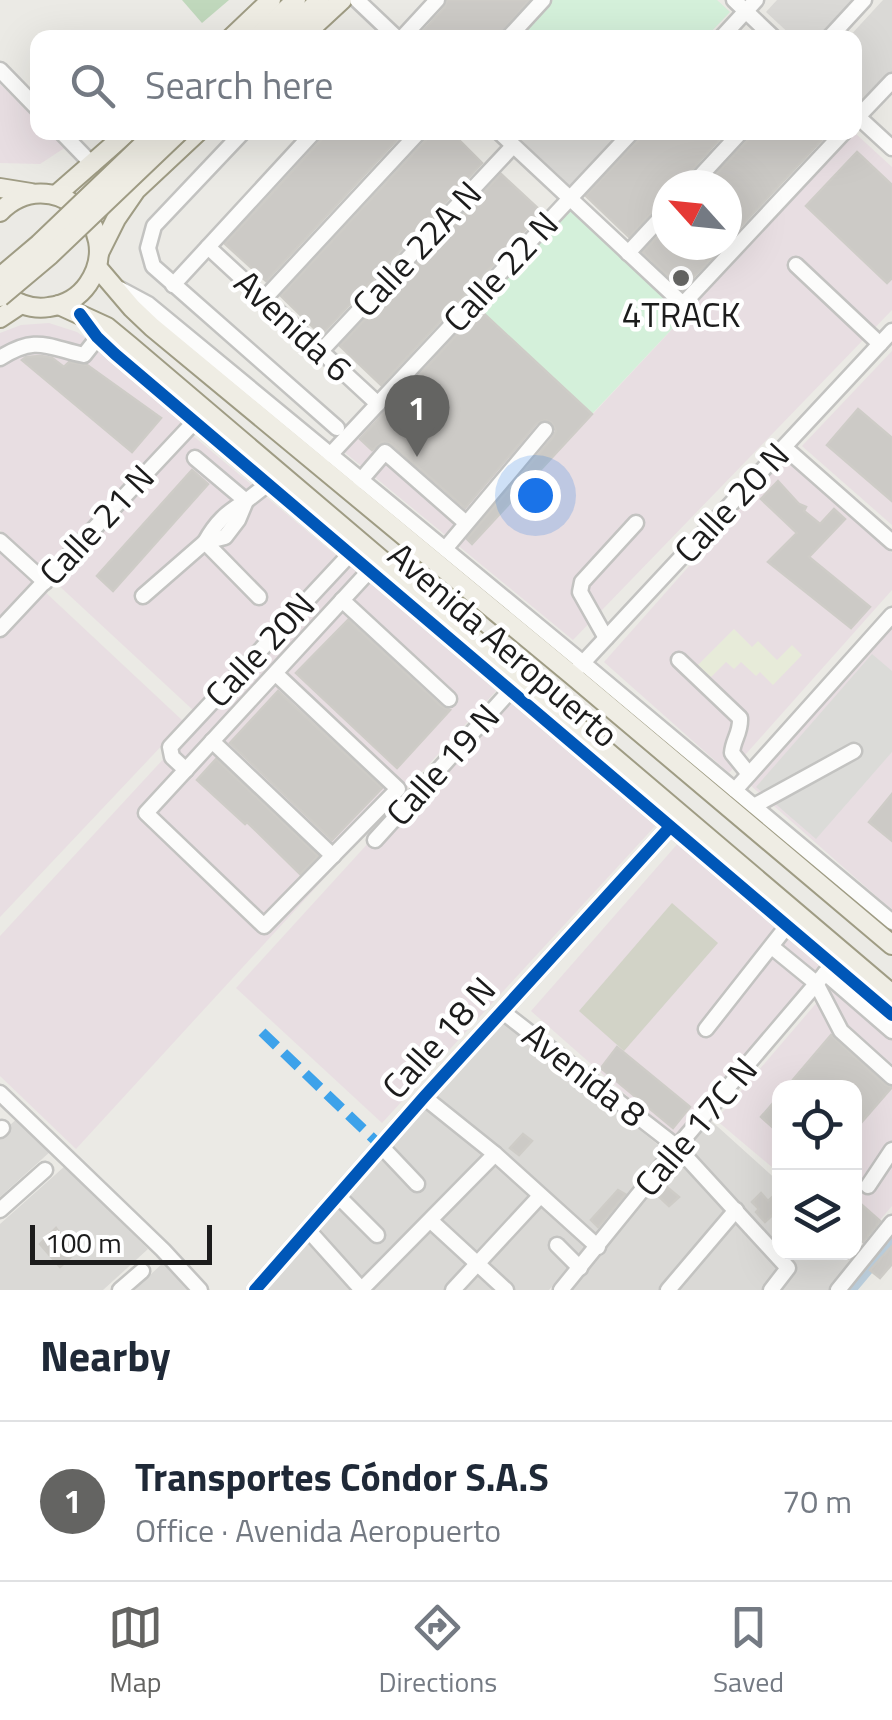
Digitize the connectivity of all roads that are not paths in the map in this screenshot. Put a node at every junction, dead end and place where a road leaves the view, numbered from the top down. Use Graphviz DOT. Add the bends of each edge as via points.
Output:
graph roads {
  1 [pos="271,0"];
  2 [pos="296,0"];
  3 [pos="320,0"];
  4 [pos="342,0"];
  5 [pos="356,0"];
  6 [pos="437,0"];
  7 [pos="543,0"];
  8 [pos="734,0"];
  9 [pos="864,0"];
  10 [pos="751,6"];
  11 [pos="239,30"];
  12 [pos="264,30"];
  13 [pos="288,30"];
  14 [pos="310,30"];
  15 [pos="391,30"];
  16 [pos="408,30"];
  17 [pos="518,30"];
  18 [pos="728,30"];
  19 [pos="768,30"];
  20 [pos="836,30"];
  21 [pos="0,70"];
  22 [pos="892,82"];
  23 [pos="30,101"];
  24 [pos="862,111"];
  25 [pos="862,122"];
  26 [pos="69,140"];
  27 [pos="119,140"];
  28 [pos="148,140"];
  29 [pos="171,140"];
  30 [pos="189,140"];
  31 [pos="235,140"];
  32 [pos="307,140"];
  33 [pos="413,140"];
  34 [pos="507,140"];
  35 [pos="623,140"];
  36 [pos="734,140"];
  37 [pos="837,140"];
  38 [pos="513,146"];
  39 [pos="892,148"];
  40 [pos="92,165"];
  41 [pos="706,170"];
  42 [pos="0,188"];
  43 [pos="47,194"];
  44 [pos="570,199"];
  45 [pos="0,212"];
  46 [pos="652,227"];
  47 [pos="208,247"];
  48 [pos="628,253"];
  49 [pos="98,260"];
  50 [pos="796,265"];
  51 [pos="0,276"];
  52 [pos="110,284"];
  53 [pos="172,285"];
  54 [pos="0,289"];
  55 [pos="0,297"];
  56 [pos="264,299"];
  57 [pos="21,304"];
  58 [pos="59,306"];
  59 [pos="0,318"];
  60 [pos="892,331"];
  61 [pos="102,332"];
  62 [pos="880,344"];
  63 [pos="321,352"];
  64 [pos="0,358"];
  65 [pos="378,404"];
  66 [pos="195,421"];
  67 [pos="337,428"];
  68 [pos="546,430"];
  69 [pos="784,447"];
  70 [pos="330,456"];
  71 [pos="196,458"];
  72 [pos="360,481"];
  73 [pos="269,482"];
  74 [pos="246,501"];
  75 [pos="466,522"];
  76 [pos="636,523"];
  77 [pos="0,540"];
  78 [pos="205,542"];
  79 [pos="892,542"];
  80 [pos="445,550"];
  81 [pos="351,553"];
  82 [pos="370,570"];
  83 [pos="44,582"];
  84 [pos="479,588"];
  85 [pos="142,596"];
  86 [pos="259,597"];
  87 [pos="342,600"];
  88 [pos="892,615"];
  89 [pos="431,622"];
  90 [pos="459,624"];
  91 [pos="0,629"];
  92 [pos="606,638"];
  93 [pos="679,660"];
  94 [pos="577,669"];
  95 [pos="275,673"];
  96 [pos="510,691"];
  97 [pos="449,699"];
  98 [pos="558,720"];
  99 [pos="212,741"];
  100 [pos="854,751"];
  101 [pos="186,770"];
  102 [pos="749,774"];
  103 [pos="735,790"];
  104 [pos="754,806"];
  105 [pos="670,828"];
  106 [pos="375,840"];
  107 [pos="333,856"];
  108 [pos="892,922"];
  109 [pos="788,926"];
  110 [pos="892,946"];
  111 [pos="772,947"];
  112 [pos="824,974"];
  113 [pos="886,998"];
  114 [pos="502,1012"];
  115 [pos="892,1015"];
  116 [pos="706,1029"];
  117 [pos="892,1031"];
  118 [pos="892,1077"];
  119 [pos="0,1093"];
  120 [pos="424,1097"];
  121 [pos="382,1147"];
  122 [pos="678,1147"];
  123 [pos="892,1150"];
  124 [pos="495,1154"];
  125 [pos="45,1170"];
  126 [pos="417,1184"];
  127 [pos="868,1186"];
  128 [pos="540,1196"];
  129 [pos="338,1197"];
  130 [pos="0,1210"];
  131 [pos="736,1210"];
  132 [pos="431,1221"];
  133 [pos="892,1223"];
  134 [pos="308,1231"];
  135 [pos="377,1235"];
  136 [pos="557,1245"];
  137 [pos="598,1247"];
  138 [pos="478,1264"];
  139 [pos="580,1268"];
  140 [pos="142,1271"];
  141 [pos="120,1290"];
  142 [pos="200,1290"];
  143 [pos="255,1290"];
  144 [pos="362,1290"];
  145 [pos="453,1290"];
  146 [pos="506,1290"];
  147 [pos="561,1290"];
  148 [pos="668,1290"];
  149 [pos="771,1290"];
  150 [pos="838,1290"];
  1 -- 11 [label="main road"];
  2 -- 12 [label="main road"];
  3 -- 13 [label="main road"];
  4 -- 14 [label="main road"];
  5 -- 15 [label="street"];
  6 -- 16 [label="street"];
  7 -- 17 [label="street"];
  8 -- 10 [label="street"];
  9 -- 20 [label="street"];
  10 -- 18 [label="street"];
  10 -- 19 [label="street"];
  21 -- 23 [label="street"];
  22 -- 24 [label="street"];
  25 -- 39 [label="street"];
  26 -- 40 [label="street"];
  27 -- 40 [label="main road"];
  28 -- 51 [label="main road, bridge"];
  29 -- 55 [label="main road, bridge"];
  30 -- 49 [label="main road" via="136,190"];
  31 -- 53 [label="street" via="154,226 148,248 153,266"];
  32 -- 47 [label="street"];
  33 -- 56 [label="street"];
  34 -- 38 [label="street"];
  35 -- 44 [label="street, Calle 22 N"];
  36 -- 41 [label="street"];
  37 -- 48 [label="street" via="683,304"];
  38 -- 44 [label="street"];
  38 -- 63 [label="street, Calle 22A N"];
  40 -- 43 [label="main road"];
  42 -- 43 [label="main road"];
  43 -- 45 [label="main road" via="19,198"];
  43 -- 49 [label="main road, Avenida Aeropuerto" via="88,216"];
  44 -- 48 [label="street"];
  44 -- 65 [label="street, Calle 22 N"];
  46 -- 48 [label="street"];
  47 -- 53 [label="street"];
  47 -- 56 [label="street, Avenida 6"];
  49 -- 52 [label="main road, Avenida Aeropuerto"];
  49 -- 58 [label="main road" via="83,291"];
  50 -- 62 [label="street"];
  52 -- 70 [label="street, Avenida Aeropuerto" via="148,304"];
  52 -- 84 [label="main road, Avenida Aeropuerto" via="152,327"];
  53 -- 67 [label="street"];
  54 -- 57 [label="main road"];
  56 -- 63 [label="street, Avenida 6"];
  57 -- 58 [label="main road, Avenida Aeropuerto"];
  57 -- 59 [label="main road"];
  58 -- 61 [label="main road, Avenida Aeropuerto"];
  60 -- 62 [label="street, Calle 20 N"];
  61 -- 64 [label="street" via="84,355 40,343"];
  61 -- 66 [label="street, Avenida Aeropuerto"];
  61 -- 90 [label="main road, Avenida Aeropuerto"];
  62 -- 69 [label="street, Calle 20 N"];
  63 -- 65 [label="street, Avenida 6"];
  65 -- 70 [label="street, Calle 22 N"];
  66 -- 73 [label="street, Avenida Aeropuerto"];
  66 -- 83 [label="street, Calle 21 N"];
  68 -- 75 [label="street"];
  69 -- 79 [label="street"];
  69 -- 92 [label="street, Calle 20 N"];
  70 -- 72 [label="street, Avenida Aeropuerto"];
  71 -- 74 [label="street"];
  72 -- 75 [label="street" via="385,452"];
  72 -- 80 [label="street, Avenida Aeropuerto"];
  73 -- 74 [label="street"];
  73 -- 81 [label="street, Avenida Aeropuerto"];
  74 -- 78 [label="street" via="225,537"];
  75 -- 80 [label="street"];
  76 -- 92 [label="street" via="582,582 580,592"];
  77 -- 83 [label="street"];
  78 -- 85 [label="street"];
  78 -- 86 [label="street"];
  80 -- 84 [label="street, Avenida Aeropuerto"];
  81 -- 82 [label="street, Avenida Aeropuerto"];
  81 -- 101 [label="street, Calle 20N" via="170,747"];
  82 -- 87 [label="street"];
  82 -- 89 [label="street, Avenida Aeropuerto"];
  83 -- 91 [label="street, Calle 21 N"];
  84 -- 94 [label="main road, Avenida Aeropuerto"];
  87 -- 95 [label="street"];
  87 -- 97 [label="street"];
  88 -- 102 [label="street"];
  89 -- 90 [label="main road"];
  89 -- 96 [label="street, Avenida Aeropuerto"];
  90 -- 98 [label="main road, Avenida Aeropuerto"];
  92 -- 94 [label="street, Calle 20 N"];
  93 -- 102 [label="street" via="740,718 732,753"];
  94 -- 103 [label="street, Avenida Aeropuerto"];
  94 -- 110 [label="main road, Avenida Aeropuerto"];
  95 -- 99 [label="street"];
  95 -- 107 [label="street" via="398,788"];
  96 -- 98 [label="street, Avenida Aeropuerto"];
  96 -- 106 [label="street, Calle 19 N"];
  98 -- 105 [label="street, Avenida Aeropuerto"];
  98 -- 113 [label="main road, Avenida Aeropuerto"];
  99 -- 101 [label="street"];
  99 -- 107 [label="street"];
  100 -- 104 [label="street"];
  101 -- 107 [label="street" via="146,813 264,926"];
  102 -- 103 [label="street"];
  103 -- 104 [label="street, Avenida Aeropuerto"];
  104 -- 108 [label="street, Avenida Aeropuerto"];
  105 -- 109 [label="street, Avenida Aeropuerto"];
  105 -- 114 [label="street, Calle 18 N"];
  109 -- 111 [label="street"];
  109 -- 112 [label="street, Avenida Aeropuerto"];
  111 -- 112 [label="street"];
  111 -- 116 [label="street"];
  112 -- 113 [label="street, Avenida Aeropuerto"];
  112 -- 117 [label="street"];
  112 -- 118 [label="street" via="840,1031"];
  112 -- 122 [label="street, Calle 17C N"];
  113 -- 115 [label="street, Avenida Aeropuerto"];
  114 -- 120 [label="street, Calle 18 N"];
  114 -- 122 [label="street, Avenida 8"];
  119 -- 142 [label="street"];
  120 -- 121 [label="street, Calle 18 N"];
  120 -- 124 [label="street"];
  121 -- 126 [label="street"];
  121 -- 129 [label="street, Calle 18 N"];
  122 -- 131 [label="street, Avenida 8"];
  122 -- 137 [label="street, Calle 17C N"];
  123 -- 127 [label="street"];
  124 -- 128 [label="street"];
  124 -- 132 [label="street"];
  125 -- 130 [label="street"];
  128 -- 137 [label="street"];
  128 -- 138 [label="street"];
  129 -- 134 [label="street, Calle 18 N"];
  129 -- 135 [label="street"];
  131 -- 148 [label="street"];
  131 -- 149 [label="street, Avenida 8" via="788,1268"];
  132 -- 138 [label="street"];
  132 -- 144 [label="street"];
  133 -- 150 [label="street"];
  134 -- 143 [label="street, Calle 18 N"];
  134 -- 144 [label="street"];
  136 -- 139 [label="street"];
  137 -- 139 [label="street, Calle 17C N"];
  138 -- 145 [label="street"];
  138 -- 146 [label="street"];
  139 -- 147 [label="street, Calle 17C N"];
  140 -- 141 [label="street"];
}
